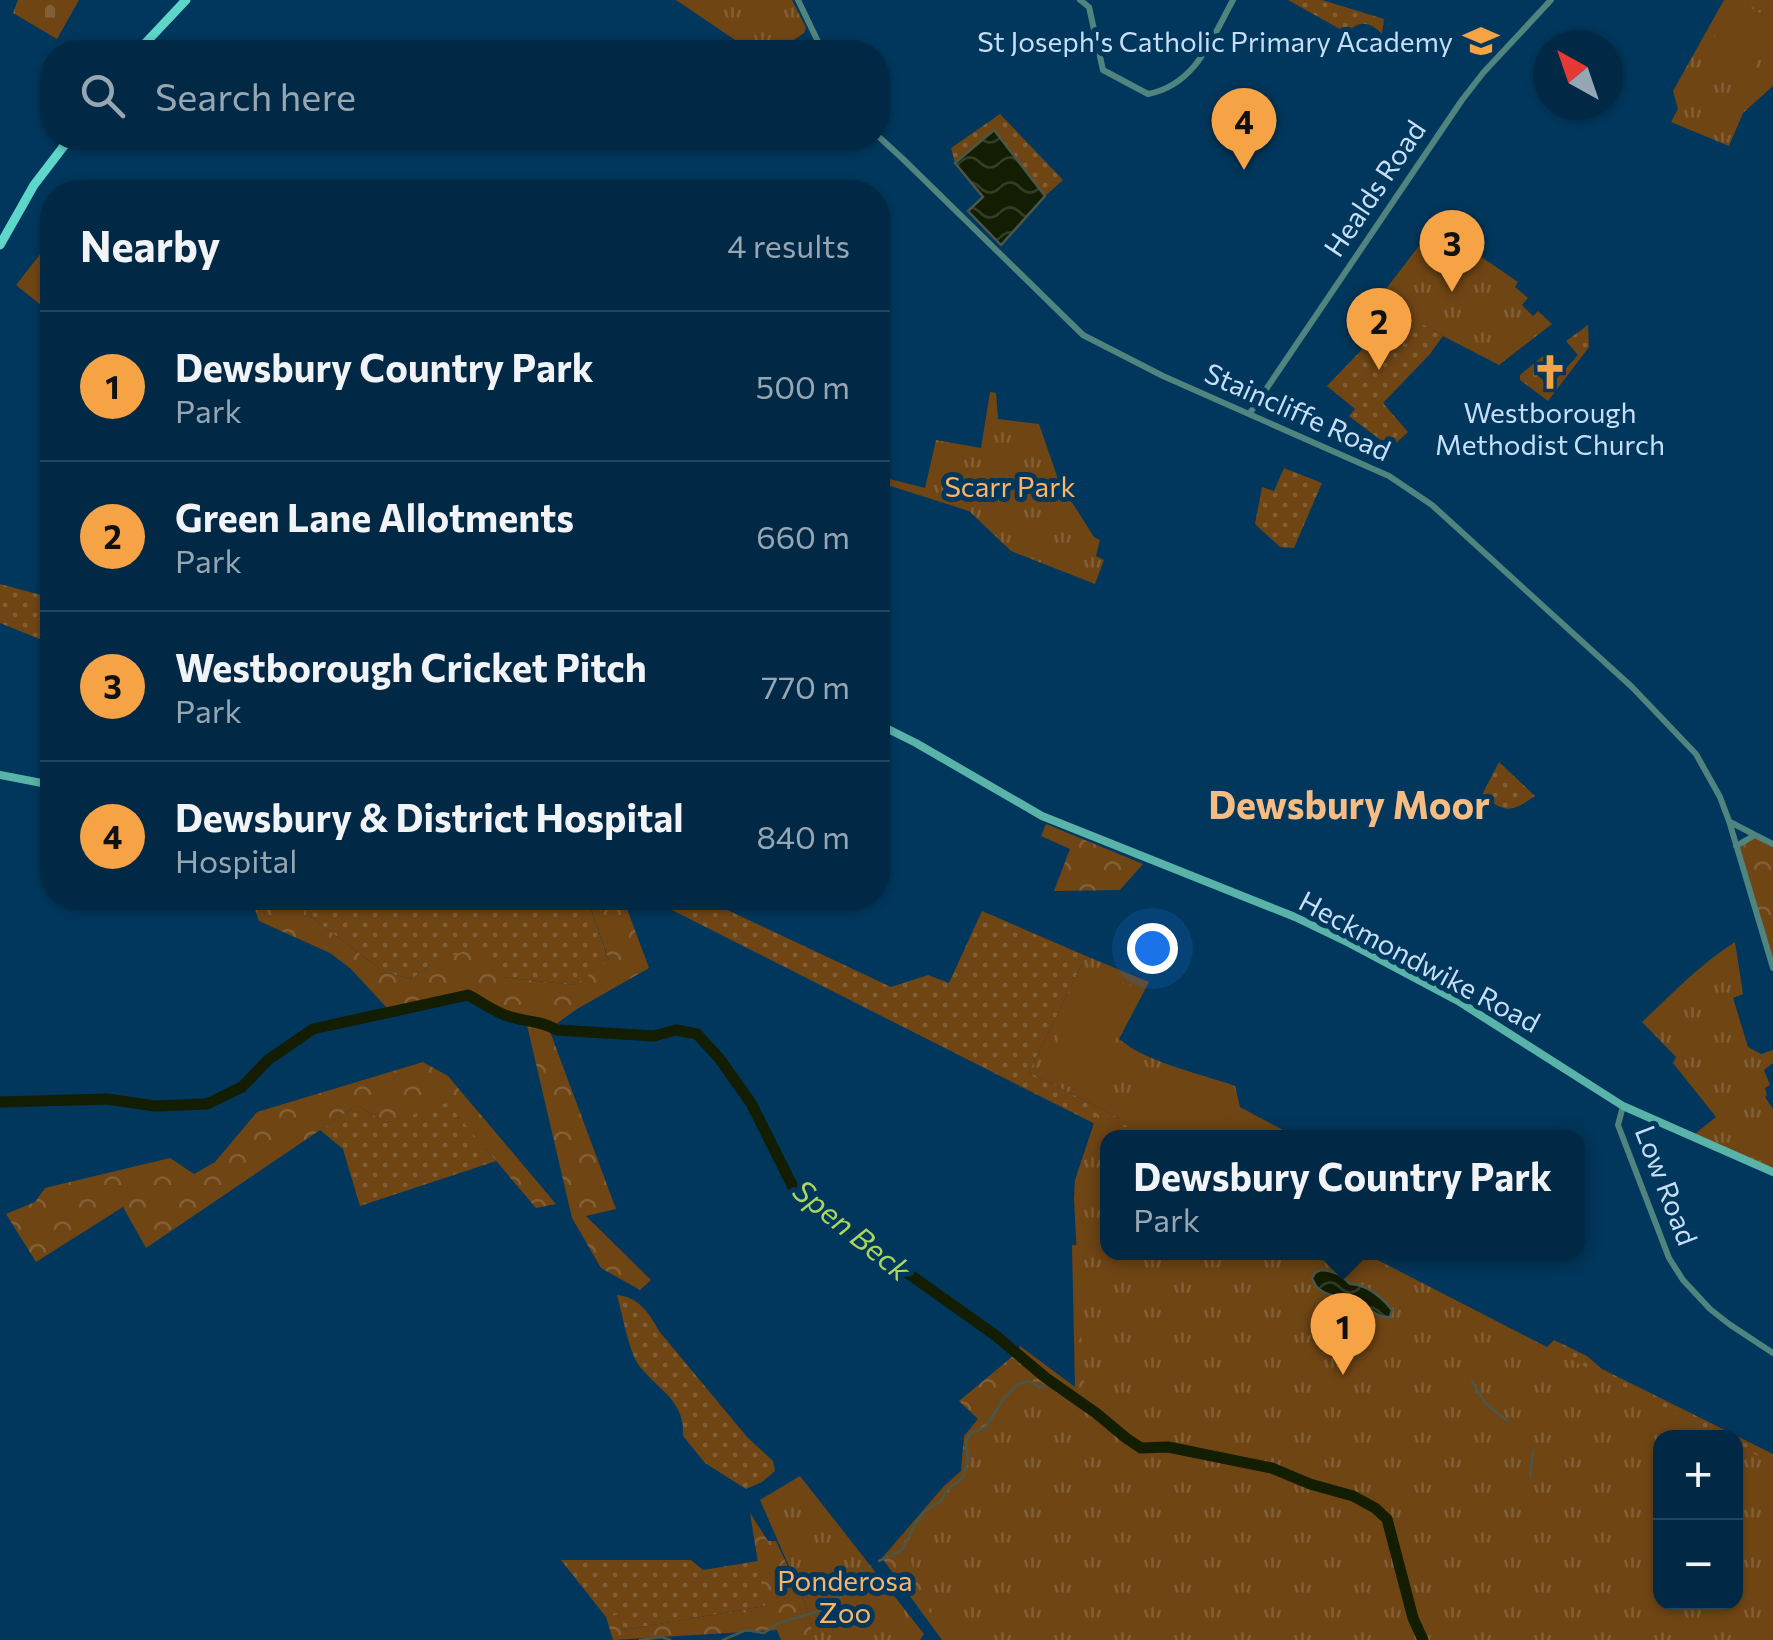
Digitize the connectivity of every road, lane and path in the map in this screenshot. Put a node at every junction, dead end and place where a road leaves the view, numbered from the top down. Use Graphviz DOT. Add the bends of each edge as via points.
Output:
graph roads {
  1 [pos="186,0"];
  2 [pos="798,0"];
  3 [pos="1080,0"];
  4 [pos="1233,0"];
  5 [pos="1551,0"];
  6 [pos="148,40"];
  7 [pos="817,40"];
  8 [pos="890,147"];
  9 [pos="61,150"];
  10 [pos="0,245"];
  11 [pos="1250,413"];
  12 [pos="890,730"];
  13 [pos="0,774"];
  14 [pos="40,782"];
  15 [pos="1729,821"];
  16 [pos="1755,836"];
  17 [pos="1773,844"];
  18 [pos="1736,846"];
  19 [pos="1773,968"];
  20 [pos="1623,1106"];
  21 [pos="1773,1172"];
  22 [pos="1773,1353"];
  1 -- 6 [label="main road"];
  2 -- 7 [label="street"];
  3 -- 4 [label="street" via="1089,7 1103,70 1148,94 1175,84 1196,65"];
  5 -- 11 [label="street, Healds Road" via="1462,100"];
  8 -- 11 [label="street, Staincliffe Road" via="1082,334"];
  9 -- 10 [label="main road"];
  11 -- 15 [label="street, Staincliffe Road" via="1388,476 1432,505 1696,754"];
  12 -- 20 [label="main road, Heckmondwike Road" via="1042,816 1348,943 1458,1000"];
  13 -- 14 [label="main road"];
  15 -- 16 [label="street"];
  15 -- 18 [label="street, Staincliffe Road"];
  16 -- 17 [label="street"];
  16 -- 18 [label="street"];
  18 -- 19 [label="street, Staincliffe Road"];
  20 -- 21 [label="main road, Heckmondwike Road"];
  20 -- 22 [label="street, Low Road" via="1618,1126 1669,1258 1710,1308"];
}
